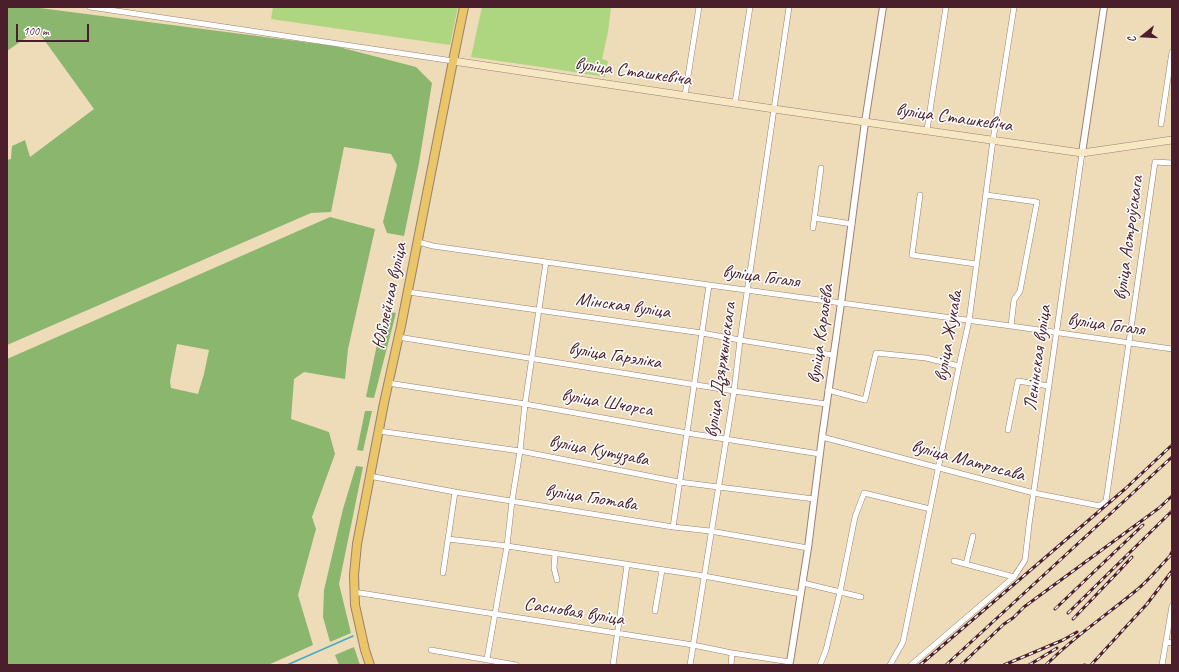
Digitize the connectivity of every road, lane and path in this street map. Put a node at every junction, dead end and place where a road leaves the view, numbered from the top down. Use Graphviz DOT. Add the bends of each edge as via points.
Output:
graph roads {
  1 [pos="90,7"];
  2 [pos="464,7"];
  3 [pos="699,7"];
  4 [pos="750,7"];
  5 [pos="789,7"];
  6 [pos="883,7"];
  7 [pos="946,7"];
  8 [pos="1014,7"];
  9 [pos="1104,7"];
  10 [pos="1172,52"];
  11 [pos="453,61"];
  12 [pos="686,96"];
  13 [pos="735,103"];
  14 [pos="774,109"];
  15 [pos="865,122"];
  16 [pos="1161,124"];
  17 [pos="927,130"];
  18 [pos="993,140"];
  19 [pos="1172,140"];
  20 [pos="1082,153"];
  21 [pos="1172,163"];
  22 [pos="821,168"];
  23 [pos="920,195"];
  24 [pos="986,195"];
  25 [pos="814,218"];
  26 [pos="852,224"];
  27 [pos="813,228"];
  28 [pos="418,242"];
  29 [pos="546,262"];
  30 [pos="976,264"];
  31 [pos="709,285"];
  32 [pos="748,290"];
  33 [pos="408,292"];
  34 [pos="841,303"];
  35 [pos="538,309"];
  36 [pos="969,321"];
  37 [pos="1011,326"];
  38 [pos="702,333"];
  39 [pos="1056,333"];
  40 [pos="398,337"];
  41 [pos="740,340"];
  42 [pos="1129,344"];
  43 [pos="1172,349"];
  44 [pos="833,355"];
  45 [pos="532,357"];
  46 [pos="959,366"];
  47 [pos="388,383"];
  48 [pos="694,384"];
  49 [pos="1049,386"];
  50 [pos="734,390"];
  51 [pos="828,390"];
  52 [pos="525,404"];
  53 [pos="826,404"];
  54 [pos="1008,430"];
  55 [pos="379,431"];
  56 [pos="687,433"];
  57 [pos="822,437"];
  58 [pos="726,438"];
  59 [pos="520,452"];
  60 [pos="820,454"];
  61 [pos="938,469"];
  62 [pos="369,476"];
  63 [pos="680,482"];
  64 [pos="718,487"];
  65 [pos="455,492"];
  66 [pos="1034,493"];
  67 [pos="814,498"];
  68 [pos="512,501"];
  69 [pos="1106,501"];
  70 [pos="930,509"];
  71 [pos="673,527"];
  72 [pos="710,531"];
  73 [pos="973,536"];
  74 [pos="448,539"];
  75 [pos="507,546"];
  76 [pos="808,548"];
  77 [pos="555,554"];
  78 [pos="954,561"];
  79 [pos="966,564"];
  80 [pos="627,565"];
  81 [pos="662,570"];
  82 [pos="443,574"];
  83 [pos="704,576"];
  84 [pos="1014,577"];
  85 [pos="557,580"];
  86 [pos="803,583"];
  87 [pos="354,592"];
  88 [pos="840,592"];
  89 [pos="801,594"];
  90 [pos="861,597"];
  91 [pos="1172,606"];
  92 [pos="655,611"];
  93 [pos="495,614"];
  94 [pos="618,634"];
  95 [pos="1166,642"];
  96 [pos="1172,643"];
  97 [pos="693,645"];
  98 [pos="431,650"];
  99 [pos="732,654"];
  100 [pos="487,659"];
  101 [pos="790,663"];
  102 [pos="370,665"];
  103 [pos="516,665"];
  104 [pos="613,665"];
  105 [pos="690,665"];
  106 [pos="731,665"];
  107 [pos="820,665"];
  108 [pos="890,665"];
  109 [pos="911,665"];
  110 [pos="1162,665"];
  1 -- 11 [label="street, вуліца Сташкевіча"];
  2 -- 11 [label="main road, Юбілейная вуліца"];
  3 -- 12 [label="street"];
  4 -- 13 [label="street"];
  5 -- 14 [label="street, вуліца Дзяржынскага"];
  6 -- 15 [label="street, вуліца Каралёва"];
  7 -- 17 [label="street"];
  8 -- 18 [label="street, вуліца Жукава"];
  9 -- 20 [label="street, Ленінская вуліца"];
  10 -- 16 [label="street"];
  11 -- 12 [label="main road, вуліца Сташкевіча"];
  11 -- 28 [label="main road, Юбілейная вуліца"];
  12 -- 13 [label="main road, вуліца Сташкевіча"];
  13 -- 14 [label="main road, вуліца Сташкевіча"];
  14 -- 15 [label="main road, вуліца Сташкевіча"];
  14 -- 32 [label="street, вуліца Дзяржынскага"];
  15 -- 17 [label="main road, вуліца Сташкевіча"];
  15 -- 26 [label="street, вуліца Каралёва"];
  17 -- 18 [label="main road, вуліца Сташкевіча"];
  18 -- 20 [label="main road, вуліца Сташкевіча"];
  18 -- 24 [label="street, вуліца Жукава"];
  19 -- 20 [label="main road, вуліца Сташкевіча"];
  20 -- 39 [label="street, Ленінская вуліца"];
  21 -- 42 [label="street, вуліца Астроўскага" via="1156,162"];
  22 -- 25 [label="street"];
  23 -- 30 [label="street" via="912,255"];
  24 -- 30 [label="street, вуліца Жукава"];
  24 -- 37 [label="street" via="1037,202 1020,291 1014,300"];
  25 -- 26 [label="street"];
  25 -- 27 [label="street"];
  26 -- 34 [label="street, вуліца Каралёва"];
  28 -- 29 [label="street, вуліца Гогаля"];
  28 -- 33 [label="main road, Юбілейная вуліца"];
  29 -- 31 [label="street, вуліца Гогаля"];
  29 -- 35 [label="street"];
  30 -- 36 [label="street, вуліца Жукава"];
  31 -- 32 [label="street, вуліца Гогаля"];
  31 -- 38 [label="street"];
  32 -- 34 [label="street, вуліца Гогаля"];
  32 -- 41 [label="street, вуліца Дзяржынскага"];
  33 -- 35 [label="street, Мінская вуліца"];
  33 -- 40 [label="main road, Юбілейная вуліца"];
  34 -- 36 [label="street, вуліца Гогаля"];
  34 -- 44 [label="street, вуліца Каралёва"];
  35 -- 38 [label="street, Мінская вуліца"];
  35 -- 45 [label="street"];
  36 -- 37 [label="street, вуліца Гогаля"];
  36 -- 46 [label="street, вуліца Жукава"];
  37 -- 39 [label="street, вуліца Гогаля"];
  38 -- 41 [label="street, Мінская вуліца"];
  38 -- 48 [label="street"];
  39 -- 42 [label="street, вуліца Гогаля"];
  39 -- 49 [label="street, Ленінская вуліца"];
  40 -- 45 [label="street, вуліца Гарэліка"];
  40 -- 47 [label="main road, Юбілейная вуліца"];
  41 -- 44 [label="street, Мінская вуліца"];
  41 -- 50 [label="street, вуліца Дзяржынскага"];
  42 -- 43 [label="street, вуліца Гогаля"];
  42 -- 69 [label="street, вуліца Астроўскага"];
  44 -- 51 [label="street, вуліца Каралёва"];
  45 -- 48 [label="street, вуліца Гарэліка"];
  45 -- 52 [label="street"];
  46 -- 51 [label="street" via="926,358 876,354 865,400"];
  46 -- 61 [label="street, вуліца Жукава"];
  47 -- 52 [label="street, вуліца Шчорса"];
  47 -- 55 [label="main road, Юбілейная вуліца"];
  48 -- 50 [label="street, вуліца Гарэліка"];
  48 -- 56 [label="street"];
  49 -- 54 [label="street" via="1018,381"];
  49 -- 66 [label="street, Ленінская вуліца"];
  50 -- 53 [label="street, вуліца Гарэліка"];
  50 -- 58 [label="street, вуліца Дзяржынскага"];
  51 -- 53 [label="street, вуліца Каралёва"];
  52 -- 56 [label="street, вуліца Шчорса"];
  52 -- 59 [label="street"];
  53 -- 57 [label="street, вуліца Каралёва"];
  55 -- 59 [label="street, вуліца Кутузава"];
  55 -- 62 [label="main road, Юбілейная вуліца"];
  56 -- 58 [label="street, вуліца Шчорса"];
  56 -- 63 [label="street"];
  57 -- 60 [label="street, вуліца Каралёва"];
  57 -- 61 [label="street, вуліца Матросава"];
  58 -- 60 [label="street, вуліца Шчорса"];
  58 -- 64 [label="street, вуліца Дзяржынскага"];
  59 -- 63 [label="street, вуліца Кутузава"];
  59 -- 68 [label="street"];
  60 -- 67 [label="street, вуліца Каралёва"];
  61 -- 66 [label="street, вуліца Матросава"];
  61 -- 70 [label="street, вуліца Жукава"];
  62 -- 65 [label="street, вуліца Глотава"];
  62 -- 87 [label="main road, Юбілейная вуліца" via="357,544"];
  63 -- 64 [label="street, вуліца Кутузава"];
  63 -- 71 [label="street"];
  64 -- 67 [label="street, вуліца Кутузава"];
  64 -- 72 [label="street, вуліца Дзяржынскага"];
  65 -- 68 [label="street, вуліца Глотава"];
  65 -- 74 [label="street"];
  66 -- 69 [label="street, вуліца Матросава" via="1100,506"];
  66 -- 84 [label="street, Ленінская вуліца" via="1025,560"];
  67 -- 76 [label="street, вуліца Каралёва"];
  68 -- 71 [label="street, вуліца Глотава"];
  68 -- 75 [label="street"];
  70 -- 88 [label="street" via="864,493 855,517"];
  70 -- 108 [label="street, вуліца Жукава" via="904,642"];
  71 -- 72 [label="street, вуліца Глотава"];
  72 -- 76 [label="street, вуліца Глотава"];
  72 -- 83 [label="street, вуліца Дзяржынскага"];
  73 -- 79 [label="street"];
  74 -- 75 [label="street"];
  74 -- 82 [label="street"];
  75 -- 77 [label="street"];
  75 -- 93 [label="street"];
  76 -- 86 [label="street, вуліца Каралёва"];
  77 -- 80 [label="street"];
  77 -- 85 [label="street" via="554,568"];
  78 -- 79 [label="street"];
  79 -- 84 [label="street"];
  80 -- 81 [label="street"];
  80 -- 94 [label="street"];
  81 -- 83 [label="street"];
  81 -- 92 [label="street"];
  83 -- 89 [label="street"];
  83 -- 97 [label="street, вуліца Дзяржынскага"];
  84 -- 109 [label="street, Ленінская вуліца"];
  86 -- 88 [label="street"];
  86 -- 89 [label="street, вуліца Каралёва"];
  87 -- 93 [label="street, Сасновая вуліца"];
  87 -- 102 [label="main road, Юбілейная вуліца" via="358,620"];
  88 -- 90 [label="street"];
  88 -- 107 [label="street"];
  89 -- 101 [label="street, вуліца Каралёва"];
  91 -- 95 [label="street"];
  93 -- 94 [label="street, Сасновая вуліца"];
  93 -- 100 [label="street"];
  94 -- 97 [label="street, Сасновая вуліца"];
  94 -- 104 [label="street"];
  95 -- 96 [label="street"];
  95 -- 110 [label="street"];
  97 -- 99 [label="street, Сасновая вуліца"];
  97 -- 105 [label="street, вуліца Дзяржынскага"];
  98 -- 100 [label="street"];
  99 -- 101 [label="street, Сасновая вуліца"];
  99 -- 106 [label="street"];
  100 -- 103 [label="street"];
}
